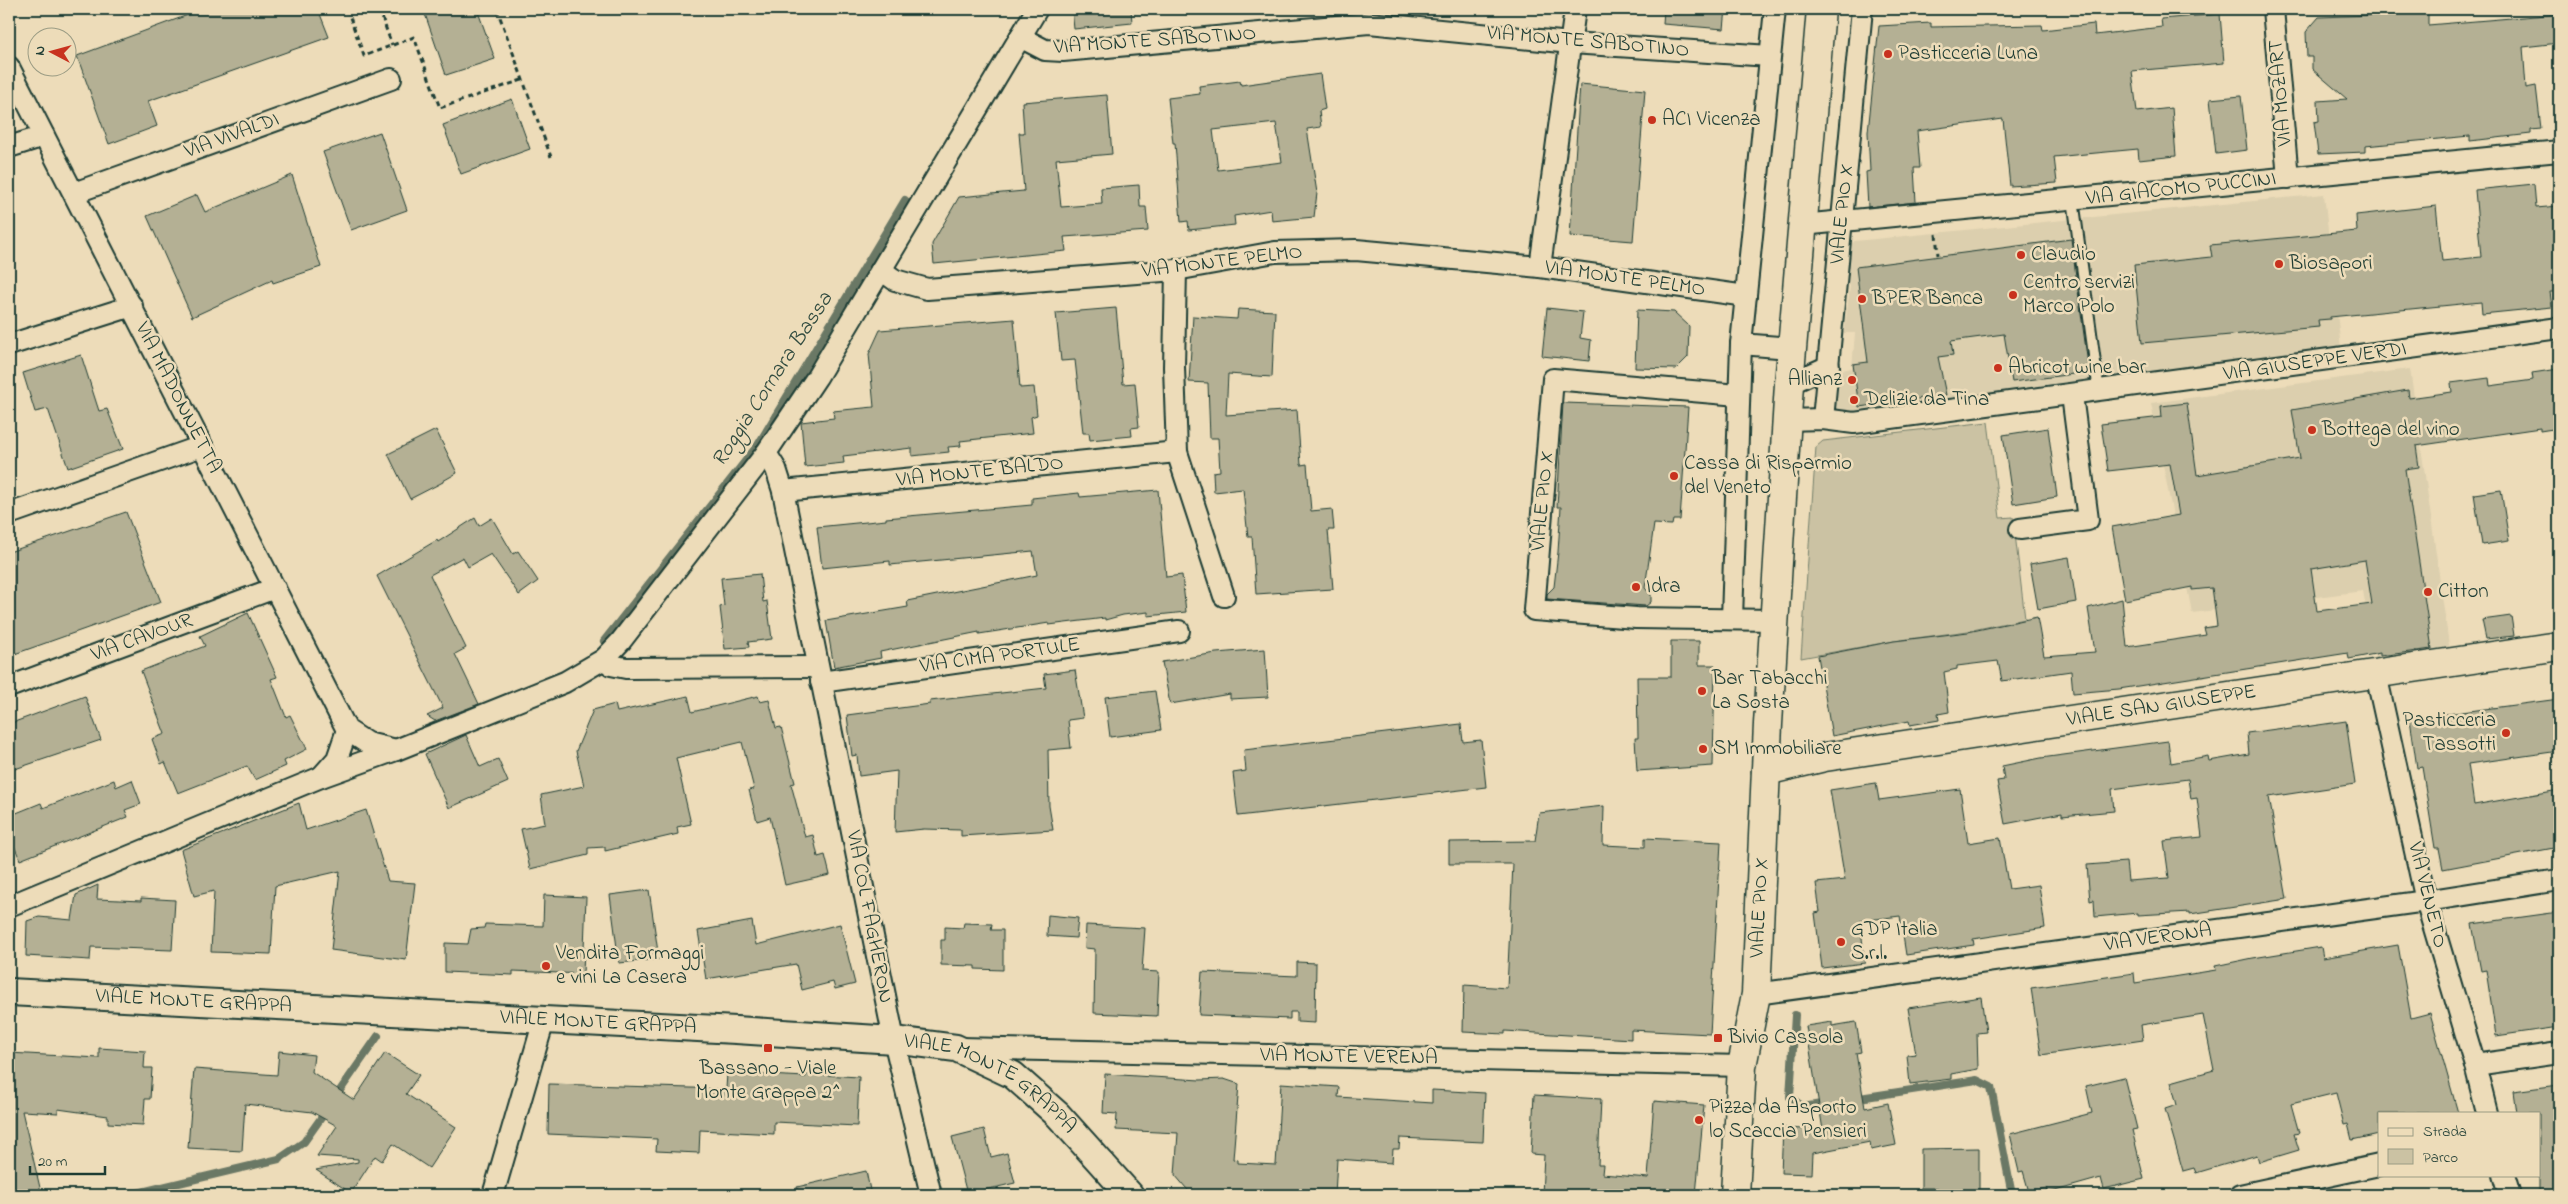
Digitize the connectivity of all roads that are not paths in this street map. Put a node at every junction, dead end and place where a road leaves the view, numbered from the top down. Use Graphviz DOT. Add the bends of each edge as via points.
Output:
graph roads {
  1 [pos="1037,9"];
  2 [pos="1575,9"];
  3 [pos="1775,9"];
  4 [pos="1821,9"];
  5 [pos="1862,9"];
  6 [pos="2273,9"];
  7 [pos="1020,37"];
  8 [pos="1571,43"];
  9 [pos="1770,56"];
  10 [pos="9,67"];
  11 [pos="390,79"];
  12 [pos="44,136"];
  13 [pos="9,148"];
  14 [pos="2559,151"];
  15 [pos="2288,178"];
  16 [pos="74,194"];
  17 [pos="2073,199"];
  18 [pos="1842,223"];
  19 [pos="1802,225"];
  20 [pos="1540,267"];
  21 [pos="881,270"];
  22 [pos="1176,270"];
  23 [pos="1746,296"];
  24 [pos="132,306"];
  25 [pos="2559,328"];
  26 [pos="1741,344"];
  27 [pos="9,345"];
  28 [pos="1791,348"];
  29 [pos="1829,366"];
  30 [pos="1788,384"];
  31 [pos="2098,392"];
  32 [pos="1738,395"];
  33 [pos="2072,395"];
  34 [pos="1823,419"];
  35 [pos="1792,420"];
  36 [pos="1854,423"];
  37 [pos="202,446"];
  38 [pos="1177,452"];
  39 [pos="766,453"];
  40 [pos="783,491"];
  41 [pos="9,514"];
  42 [pos="2020,529"];
  43 [pos="275,588"];
  44 [pos="1224,596"];
  45 [pos="1732,619"];
  46 [pos="1775,620"];
  47 [pos="1179,631"];
  48 [pos="2559,646"];
  49 [pos="604,659"];
  50 [pos="820,674"];
  51 [pos="2376,674"];
  52 [pos="9,687"];
  53 [pos="346,730"];
  54 [pos="396,750"];
  55 [pos="1766,771"];
  56 [pos="321,777"];
  57 [pos="2559,880"];
  58 [pos="2426,901"];
  59 [pos="9,906"];
  60 [pos="9,992"];
  61 [pos="1756,994"];
  62 [pos="544,1020"];
  63 [pos="894,1040"];
  64 [pos="956,1048"];
  65 [pos="2559,1052"];
  66 [pos="2475,1065"];
  67 [pos="1742,1066"];
  68 [pos="2487,1112"];
  69 [pos="2378,1165"];
  70 [pos="2504,1176"];
  71 [pos="493,1195"];
  72 [pos="931,1195"];
  73 [pos="1130,1195"];
  74 [pos="1735,1195"];
  75 [pos="2240,1195"];
  76 [pos="2510,1195"];
  1 -- 7 [label="street"];
  2 -- 8 [label="street"];
  3 -- 9 [label="street"];
  4 -- 19 [label="main road, VIALE PIO X"];
  5 -- 18 [label="street, VIALE PIO X"];
  6 -- 15 [label="street, VIA MOZART"];
  7 -- 8 [label="street, VIA MONTE SABOTINO" via="1045,50 1063,51 1369,23"];
  7 -- 21 [label="street"];
  8 -- 9 [label="street, VIA MONTE SABOTINO"];
  8 -- 20 [label="street"];
  9 -- 23 [label="street"];
  10 -- 12 [label="street, VIA MADONNETTA"];
  11 -- 16 [label="street, VIA VIVALDI"];
  12 -- 13 [label="street"];
  12 -- 16 [label="street, VIA MADONNETTA"];
  14 -- 15 [label="street, VIA GIACOMO PUCCINI"];
  15 -- 17 [label="street, VIA GIACOMO PUCCINI"];
  16 -- 24 [label="street, VIA MADONNETTA"];
  17 -- 18 [label="street, VIA GIACOMO PUCCINI"];
  17 -- 31 [label="lane"];
  18 -- 19 [label="street, VIA GIACOMO PUCCINI"];
  18 -- 29 [label="street, VIALE PIO X"];
  19 -- 28 [label="main road, VIALE PIO X"];
  20 -- 22 [label="street, VIA MONTE PELMO" via="1356,250 1275,252"];
  20 -- 23 [label="street, VIA MONTE PELMO"];
  21 -- 22 [label="street, VIA MONTE PELMO" via="895,280 928,289"];
  21 -- 39 [label="street" via="817,377"];
  22 -- 38 [label="street" via="1174,367"];
  23 -- 26 [label="street"];
  24 -- 27 [label="street"];
  24 -- 37 [label="street, VIA MADONNETTA"];
  25 -- 31 [label="street, VIA GIUSEPPE VERDI"];
  26 -- 28 [label="street"];
  26 -- 32 [label="street"];
  28 -- 30 [label="main road, VIALE PIO X"];
  29 -- 30 [label="street"];
  29 -- 34 [label="street, VIALE PIO X"];
  30 -- 35 [label="main road, VIALE PIO X"];
  31 -- 33 [label="street, VIA GIUSEPPE VERDI"];
  32 -- 45 [label="street"];
  32 -- 45 [label="street, VIALE PIO X" via="1554,379 1534,610 1636,618"];
  33 -- 36 [label="street, VIA GIUSEPPE VERDI"];
  33 -- 42 [label="street" via="2088,520"];
  34 -- 35 [label="street, VIA GIUSEPPE VERDI"];
  34 -- 36 [label="street, VIA GIUSEPPE VERDI"];
  35 -- 36 [label="street"];
  35 -- 46 [label="main road, VIALE PIO X"];
  37 -- 41 [label="street"];
  37 -- 43 [label="street, VIA MADONNETTA"];
  38 -- 40 [label="street, VIA MONTE BALDO"];
  38 -- 44 [label="street"];
  39 -- 40 [label="street, VIA COL FAGHERON" via="776,469"];
  39 -- 49 [label="street"];
  40 -- 50 [label="street, VIA COL FAGHERON"];
  43 -- 52 [label="street, VIA CAVOUR"];
  43 -- 53 [label="street, VIA MADONNETTA"];
  45 -- 46 [label="street, VIALE PIO X"];
  46 -- 55 [label="main road, VIALE PIO X"];
  47 -- 50 [label="street, VIA CIMA PORTULE"];
  48 -- 51 [label="main road, VIALE SAN GIUSEPPE"];
  49 -- 50 [label="street" via="611,666 626,668"];
  49 -- 54 [label="street" via="565,682"];
  50 -- 63 [label="street, VIA COL FAGHERON"];
  51 -- 55 [label="main road, VIALE SAN GIUSEPPE" via="1825,757"];
  51 -- 58 [label="street, VIA VENETO"];
  53 -- 54 [label="street" via="367,743"];
  53 -- 56 [label="street" via="337,759"];
  54 -- 56 [label="street"];
  55 -- 61 [label="main road, VIALE PIO X"];
  56 -- 59 [label="street"];
  57 -- 58 [label="street, VIA VERONA"];
  58 -- 61 [label="street, VIA VERONA"];
  58 -- 66 [label="street, VIA VENETO"];
  60 -- 62 [label="street, VIALE MONTE GRAPPA"];
  61 -- 67 [label="main road, VIALE PIO X"];
  62 -- 63 [label="street, VIALE MONTE GRAPPA"];
  62 -- 71 [label="street"];
  63 -- 64 [label="street, VIALE MONTE GRAPPA"];
  63 -- 72 [label="street, VIA COL FAGHERON"];
  64 -- 67 [label="street, VIA MONTE VERENA"];
  64 -- 73 [label="street, VIALE MONTE GRAPPA" via="1013,1075 1058,1114"];
  65 -- 66 [label="street"];
  66 -- 68 [label="street, VIA VENETO"];
  67 -- 74 [label="main road, VIALE PIO X"];
  69 -- 75 [label="street"];
  70 -- 76 [label="street"];
}
